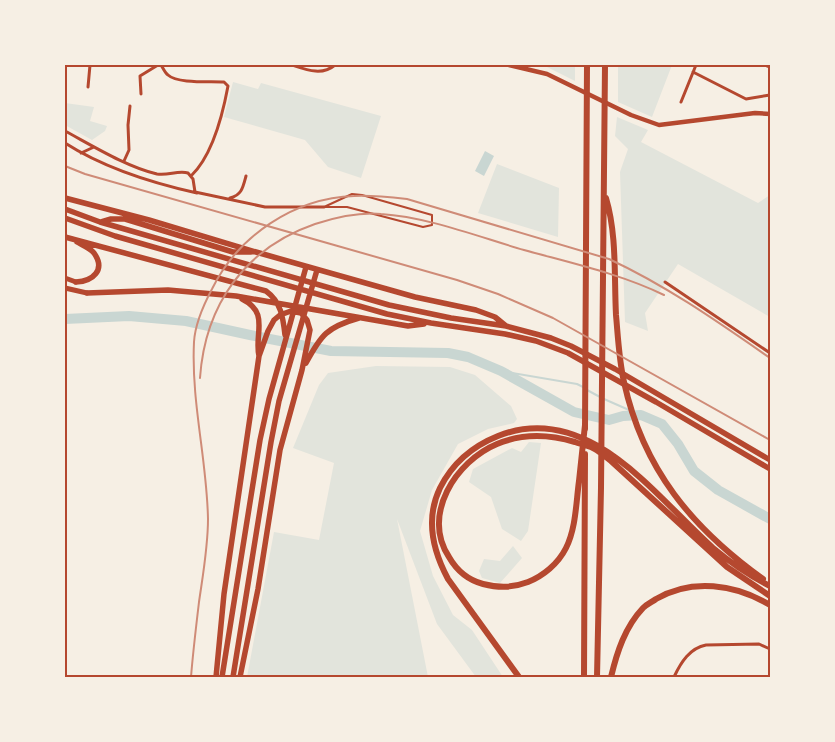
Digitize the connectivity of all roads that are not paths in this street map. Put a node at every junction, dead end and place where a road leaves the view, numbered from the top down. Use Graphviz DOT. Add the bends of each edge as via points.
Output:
graph roads {
  1 [pos="90,65"];
  2 [pos="160,65"];
  3 [pos="292,65"];
  4 [pos="335,65"];
  5 [pos="509,65"];
  6 [pos="587,65"];
  7 [pos="605,65"];
  8 [pos="696,65"];
  9 [pos="766,65"];
  10 [pos="770,67"];
  11 [pos="693,72"];
  12 [pos="88,87"];
  13 [pos="141,94"];
  14 [pos="770,95"];
  15 [pos="681,102"];
  16 [pos="130,106"];
  17 [pos="770,114"];
  18 [pos="65,132"];
  19 [pos="65,143"];
  20 [pos="94,147"];
  21 [pos="80,153"];
  22 [pos="124,161"];
  23 [pos="191,176"];
  24 [pos="246,176"];
  25 [pos="604,192"];
  26 [pos="65,198"];
  27 [pos="324,207"];
  28 [pos="65,209"];
  29 [pos="65,218"];
  30 [pos="100,222"];
  31 [pos="65,237"];
  32 [pos="73,240"];
  33 [pos="256,252"];
  34 [pos="306,267"];
  35 [pos="316,270"];
  36 [pos="65,278"];
  37 [pos="76,282"];
  38 [pos="665,282"];
  39 [pos="65,288"];
  40 [pos="86,293"];
  41 [pos="236,296"];
  42 [pos="361,318"];
  43 [pos="431,323"];
  44 [pos="506,326"];
  45 [pos="286,340"];
  46 [pos="770,353"];
  47 [pos="259,356"];
  48 [pos="302,370"];
  49 [pos="770,460"];
  50 [pos="583,468"];
  51 [pos="770,469"];
  52 [pos="770,585"];
  53 [pos="770,596"];
  54 [pos="770,605"];
  55 [pos="770,649"];
  56 [pos="216,677"];
  57 [pos="222,677"];
  58 [pos="233,677"];
  59 [pos="240,677"];
  60 [pos="519,677"];
  61 [pos="584,677"];
  62 [pos="597,677"];
  63 [pos="610,677"];
  64 [pos="674,677"];
  1 -- 12 [label="street"];
  2 -- 13 [label="street" via="140,76"];
  2 -- 23 [label="street" via="169,77 175,79 224,82 228,86 211,144"];
  3 -- 4 [label="street" via="316,72"];
  5 -- 17 [label="street" via="547,74 631,115 659,125"];
  6 -- 50 [label="highway" via="586,425"];
  7 -- 25 [label="highway"];
  8 -- 11 [label="street"];
  9 -- 10 [label="street"];
  11 -- 14 [label="street" via="746,99"];
  11 -- 15 [label="street"];
  16 -- 22 [label="street" via="129,150"];
  18 -- 20 [label="street"];
  19 -- 21 [label="street"];
  20 -- 21 [label="street"];
  20 -- 22 [label="street"];
  21 -- 24 [label="street" via="130,174 223,198 237,196"];
  22 -- 23 [label="street" via="160,174 184,172"];
  23 -- 27 [label="street" via="195,192 265,207"];
  25 -- 52 [label="highway" via="613,236 616,312 624,382 636,425 653,462 673,494 702,529 732,557"];
  25 -- 62 [label="highway"];
  26 -- 33 [label="highway"];
  27 -- 27 [label="lane" via="357,194 432,215 433,221 432,225 424,227 347,207"];
  28 -- 30 [label="highway"];
  29 -- 43 [label="highway" via="115,236 387,314"];
  30 -- 33 [label="highway" via="125,218 233,252"];
  30 -- 44 [label="highway" via="389,305"];
  31 -- 32 [label="highway"];
  32 -- 37 [label="highway" via="93,252 98,269 86,282"];
  32 -- 45 [label="highway" via="266,291 281,310"];
  33 -- 34 [label="highway"];
  34 -- 35 [label="highway"];
  34 -- 45 [label="highway"];
  35 -- 44 [label="highway" via="476,310 495,317"];
  35 -- 58 [label="highway" via="279,401"];
  36 -- 37 [label="main road"];
  38 -- 46 [label="street"];
  39 -- 40 [label="main road"];
  40 -- 41 [label="highway" via="168,290"];
  41 -- 42 [label="highway"];
  41 -- 47 [label="highway" via="249,303 259,316"];
  42 -- 43 [label="highway" via="408,326"];
  42 -- 48 [label="highway" via="336,325 324,335"];
  43 -- 51 [label="highway" via="505,334 568,353"];
  44 -- 49 [label="highway" via="571,346"];
  45 -- 57 [label="highway" via="260,440"];
  47 -- 48 [label="highway" via="274,320 291,311 301,313 310,330"];
  47 -- 56 [label="highway" via="224,594"];
  48 -- 59 [label="highway" via="280,450"];
  50 -- 53 [label="highway" via="574,524 566,548 556,563 539,578 516,587 497,587 474,582 456,570 444,551 439,532 441,509 451,483 474,458 494,445 520,436 551,436 592,447 727,568"];
  50 -- 61 [label="highway"];
  52 -- 60 [label="highway" via="750,576 714,548 634,472 586,439 546,428 500,435 470,452 450,472 435,503 432,531 439,563 448,579"];
  54 -- 63 [label="highway" via="742,592 713,585 689,586 664,595 644,607 628,627"];
  55 -- 64 [label="street" via="758,644 698,647 691,651"];
}
